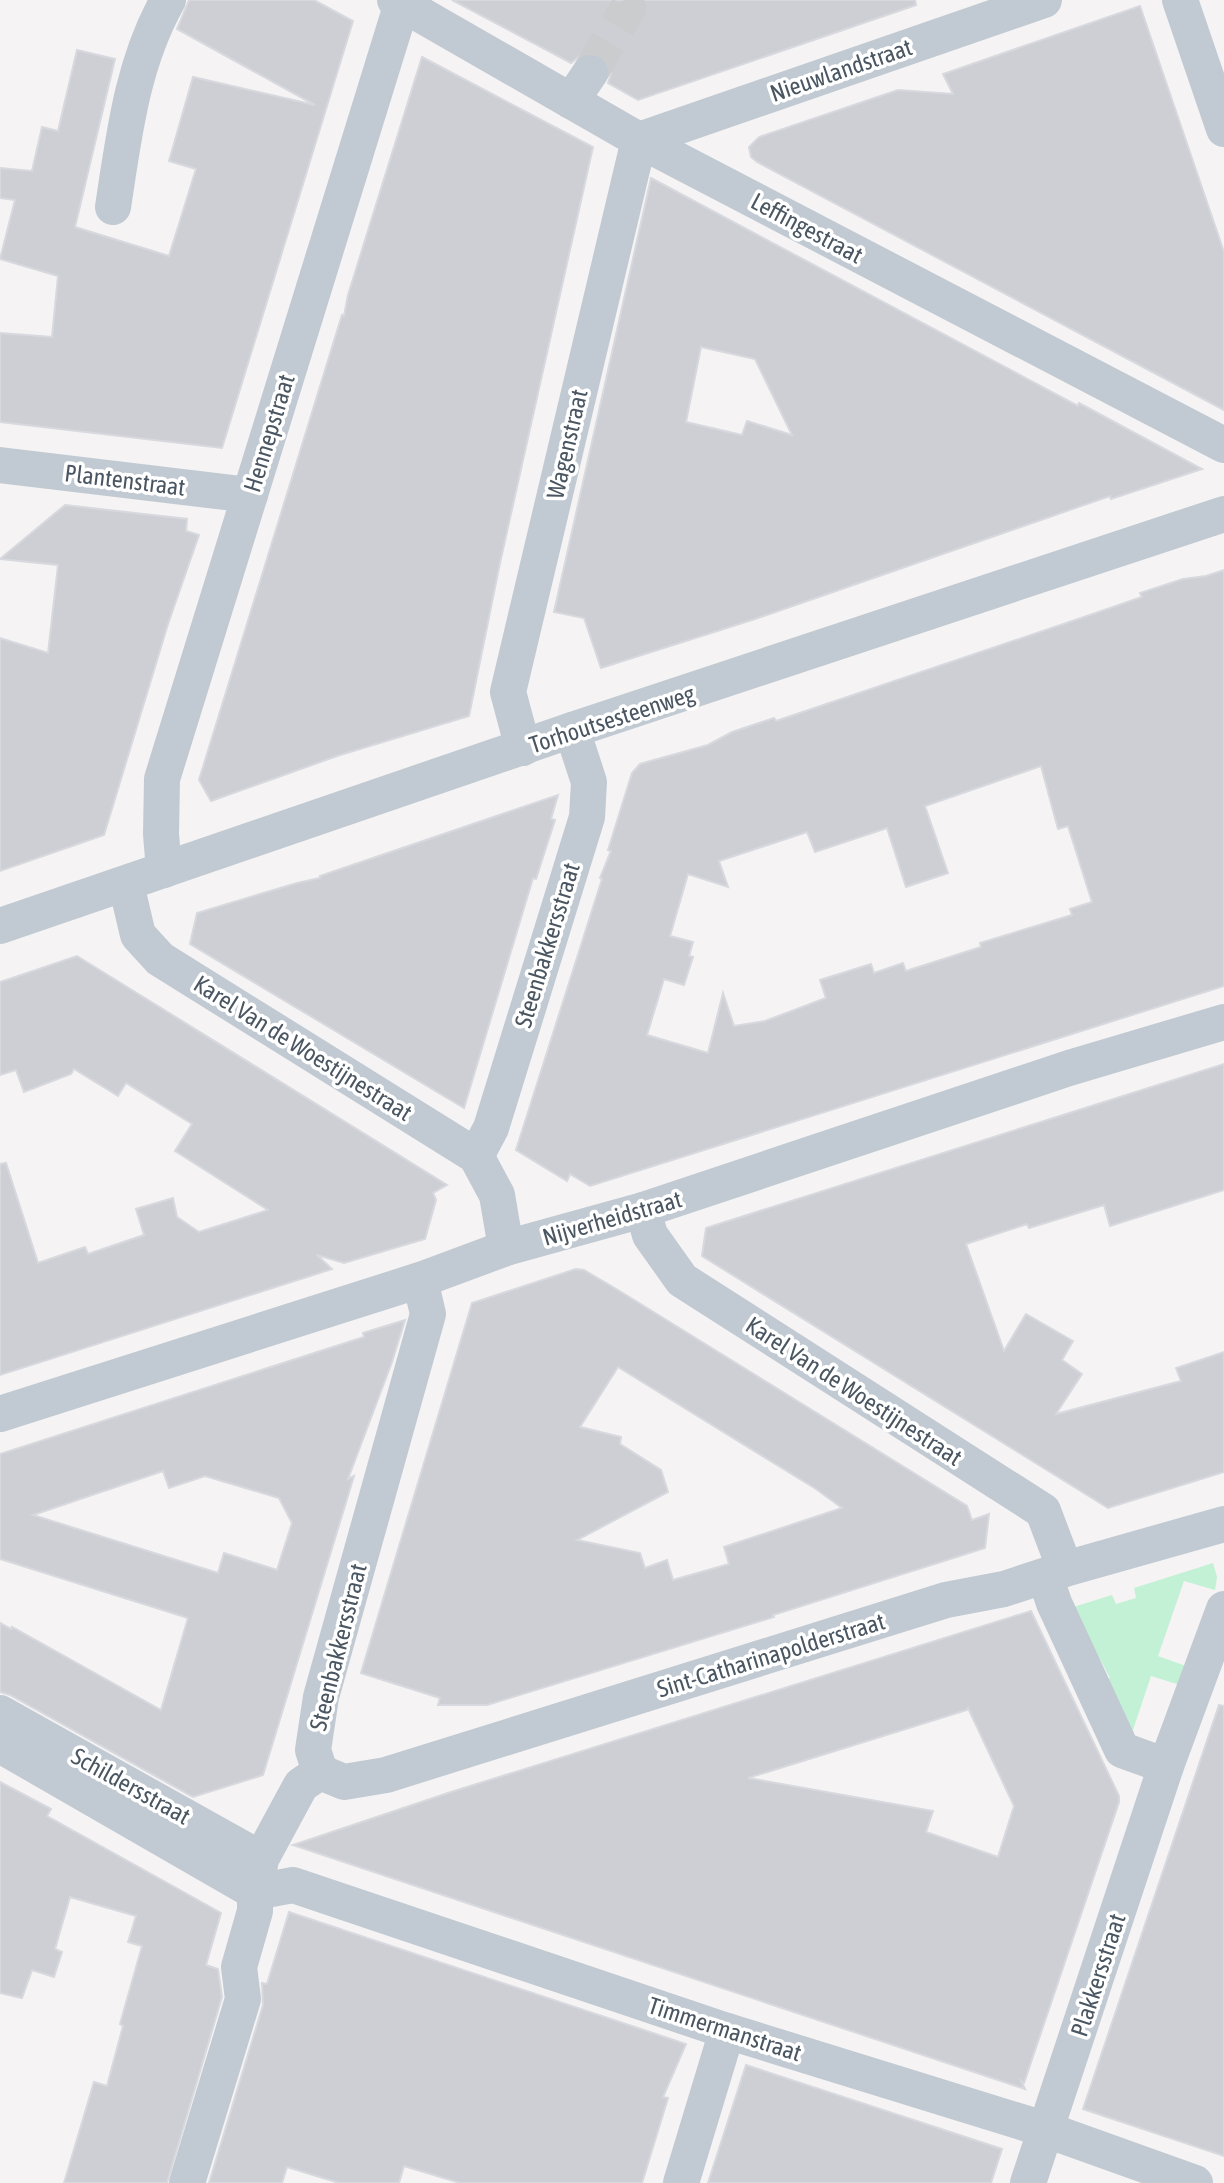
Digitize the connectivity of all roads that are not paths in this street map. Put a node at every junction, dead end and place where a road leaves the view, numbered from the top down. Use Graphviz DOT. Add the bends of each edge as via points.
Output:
graph roads {
  1 [pos="168,0"];
  2 [pos="1044,0"];
  3 [pos="1180,0"];
  4 [pos="400,1"];
  5 [pos="1224,129"];
  6 [pos="639,140"];
  7 [pos="113,207"];
  8 [pos="1224,445"];
  9 [pos="0,465"];
  10 [pos="250,495"];
  11 [pos="1224,514"];
  12 [pos="572,730"];
  13 [pos="523,748"];
  14 [pos="164,870"];
  15 [pos="126,884"];
  16 [pos="0,926"];
  17 [pos="1224,1022"];
  18 [pos="476,1156"];
  19 [pos="643,1210"];
  20 [pos="506,1248"];
  21 [pos="420,1280"];
  22 [pos="0,1414"];
  23 [pos="1222,1533"];
  24 [pos="1055,1573"];
  25 [pos="1224,1609"];
  26 [pos="0,1713"];
  27 [pos="0,1745"];
  28 [pos="1166,1766"];
  29 [pos="320,1772"];
  30 [pos="258,1875"];
  31 [pos="727,2031"];
  32 [pos="1047,2130"];
  33 [pos="187,2183"];
  34 [pos="681,2183"];
  35 [pos="1028,2183"];
  36 [pos="1195,2183"];
  1 -- 7 [label="street" via="152,28 131,95"];
  2 -- 6 [label="street, Nieuwlandstraat"];
  3 -- 5 [label="street"];
  4 -- 6 [label="street, Leffingestraat" via="580,87"];
  4 -- 10 [label="street, Hennepstraat"];
  6 -- 8 [label="street, Leffingestraat"];
  6 -- 13 [label="street, Wagenstraat" via="508,692"];
  9 -- 10 [label="street, Plantenstraat"];
  10 -- 14 [label="street, Hennepstraat" via="162,779"];
  11 -- 12 [label="street, Torhoutsesteenweg"];
  12 -- 13 [label="street, Torhoutsesteenweg"];
  12 -- 18 [label="street, Steenbakkersstraat" via="589,782 587,817 491,1128"];
  13 -- 14 [label="street, Torhoutsesteenweg"];
  14 -- 15 [label="street, Torhoutsesteenweg"];
  15 -- 16 [label="street, Torhoutsesteenweg"];
  15 -- 18 [label="street, Karel Van de Woestijnestraat" via="138,935 160,959"];
  17 -- 19 [label="street, Nijverheidstraat"];
  18 -- 20 [label="street, Karel Van de Woestijnestraat" via="497,1195"];
  19 -- 20 [label="street, Nijverheidstraat"];
  19 -- 24 [label="street, Karel Van de Woestijnestraat" via="650,1235 682,1280 1043,1511"];
  20 -- 21 [label="street, Nijverheidstraat"];
  21 -- 22 [label="street, Nijverheidstraat"];
  21 -- 29 [label="street, Steenbakkersstraat" via="428,1314 321,1697 313,1750"];
  23 -- 24 [label="street, Sint-Catharinapolderstraat"];
  24 -- 28 [label="street" via="1054,1603 1122,1750"];
  24 -- 29 [label="street, Sint-Catharinapolderstraat" via="946,1600 386,1775 344,1782"];
  25 -- 28 [label="street, Plakkersstraat"];
  26 -- 30 [label="street, Schildersstraat"];
  27 -- 30 [label="street, Schildersstraat"];
  28 -- 32 [label="street, Plakkersstraat"];
  29 -- 30 [label="street" via="301,1785"];
  30 -- 31 [label="street, Timmermanstraat"];
  30 -- 33 [label="street" via="255,1911 239,1967 243,1999"];
  31 -- 32 [label="street, Timmermanstraat"];
  31 -- 34 [label="street"];
  32 -- 35 [label="street, Plakkersstraat"];
  32 -- 36 [label="street, Timmermanstraat"];
}
